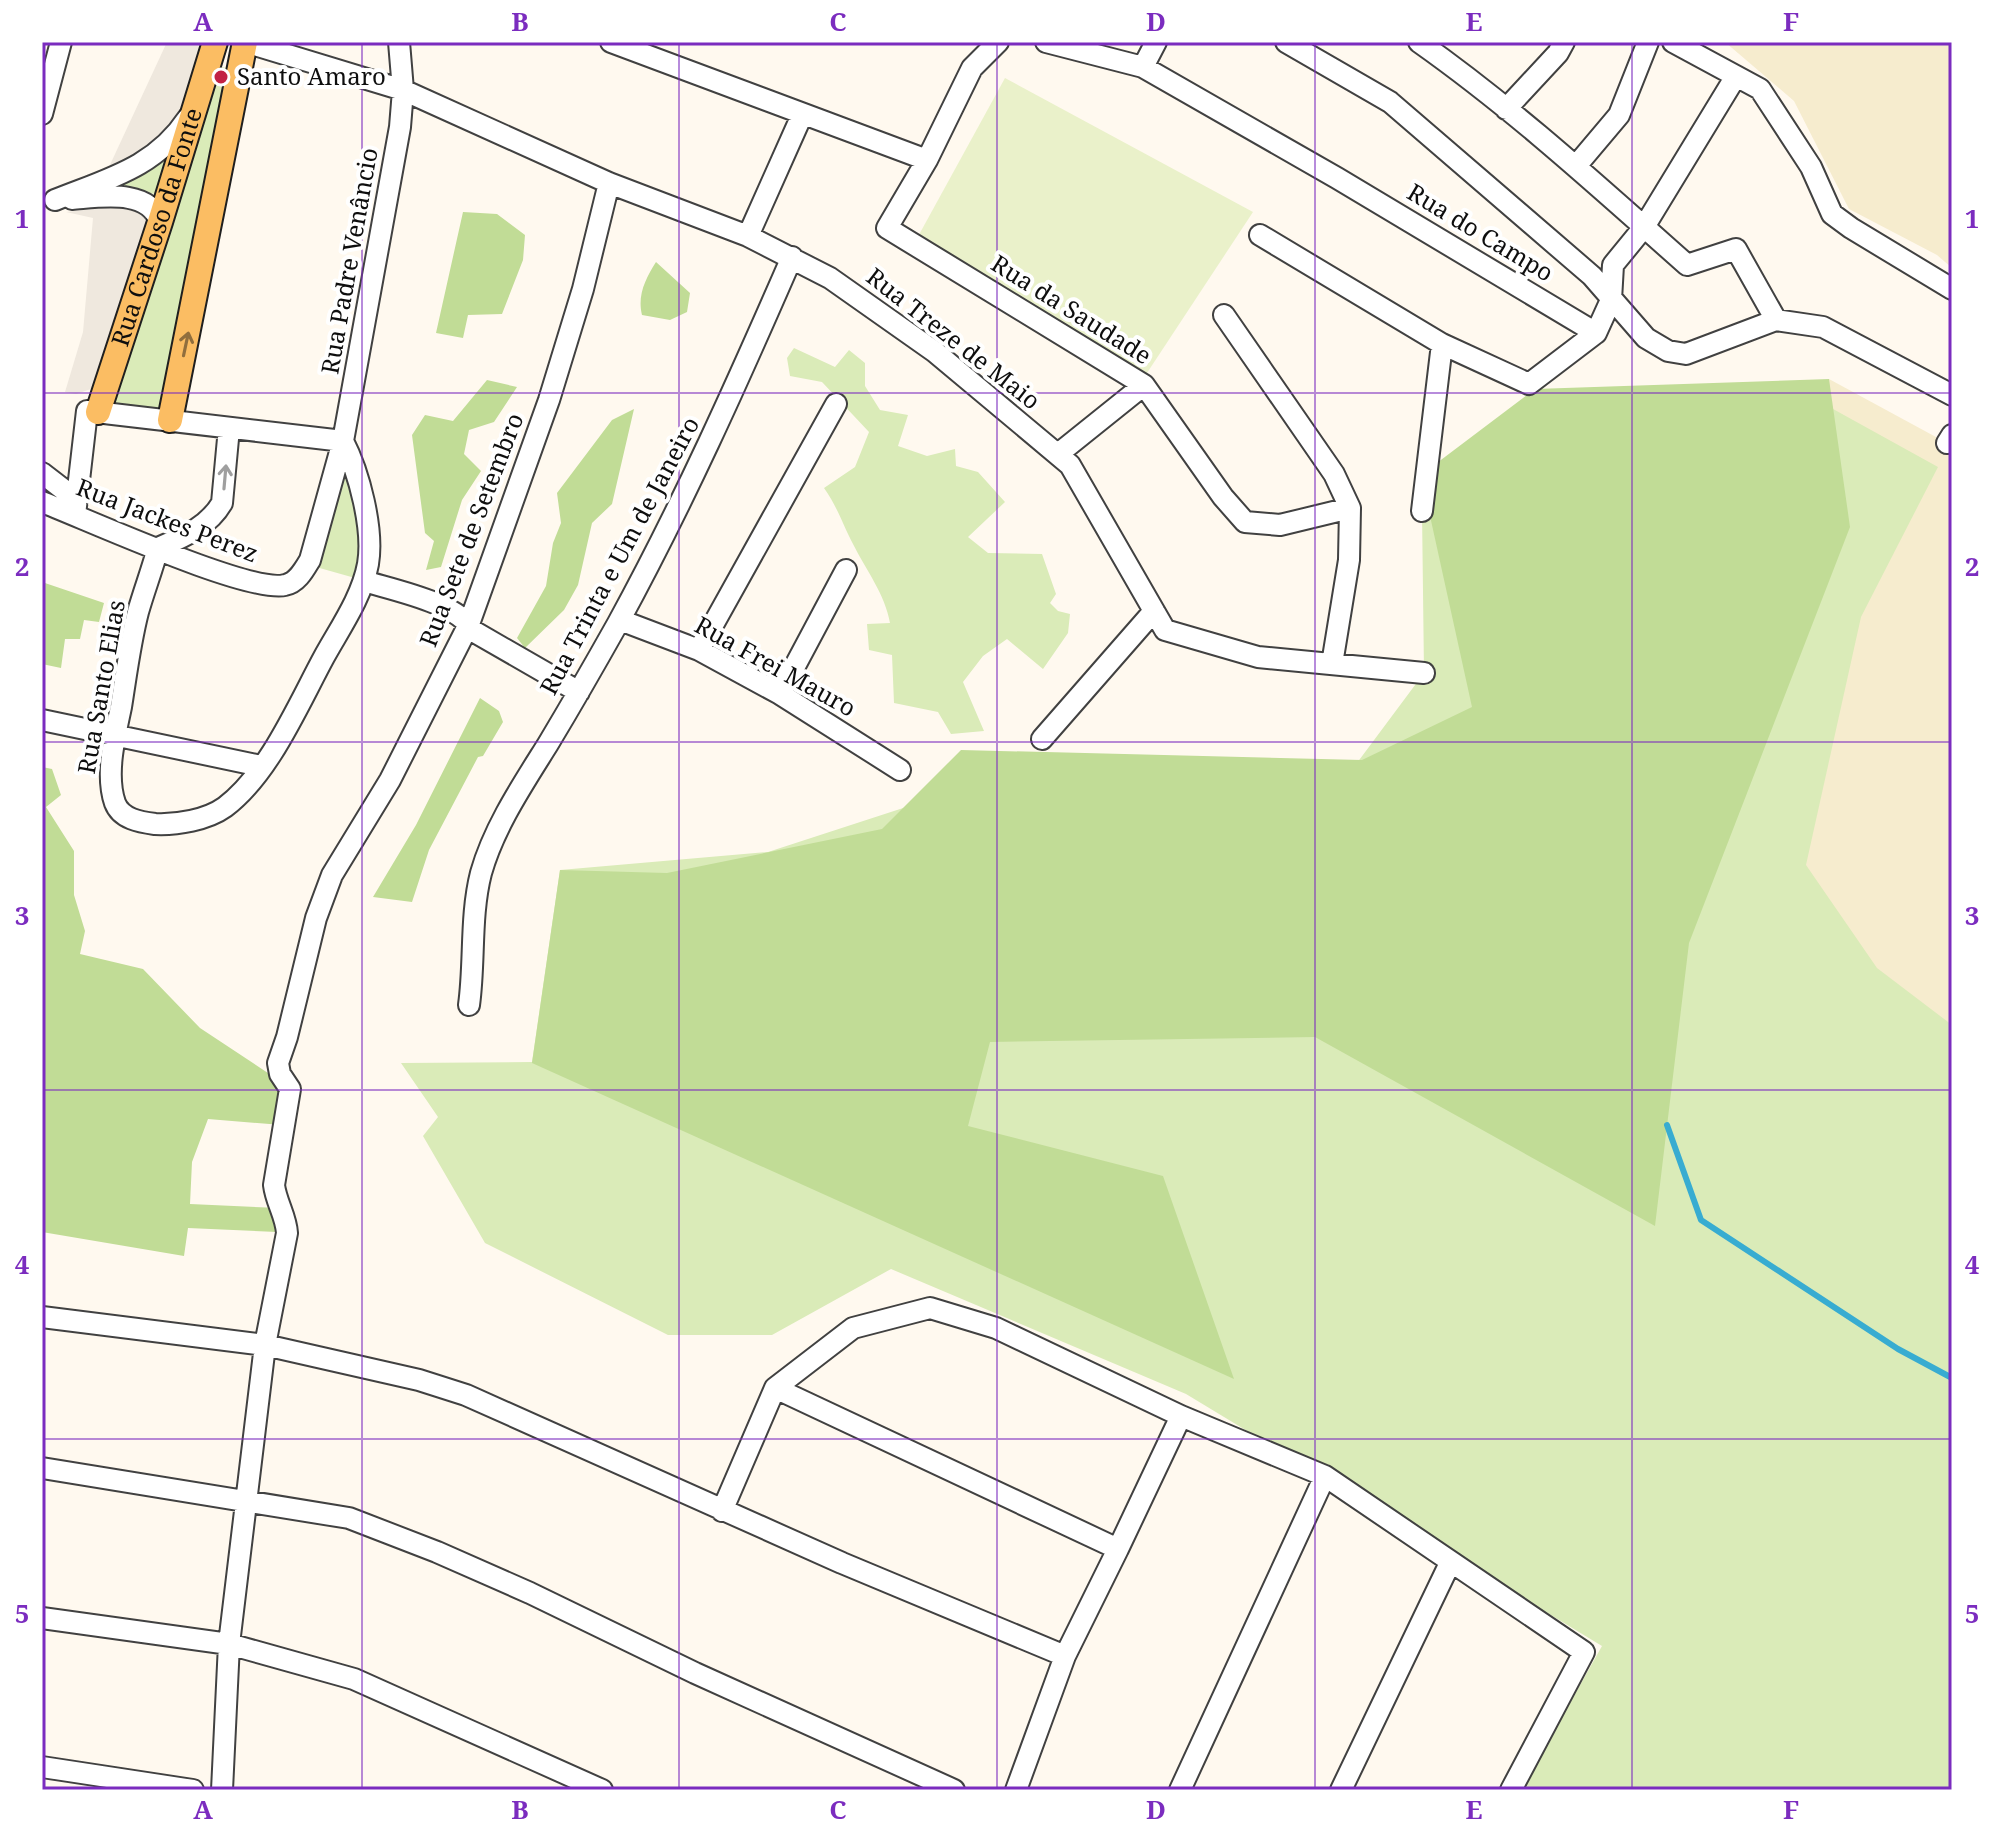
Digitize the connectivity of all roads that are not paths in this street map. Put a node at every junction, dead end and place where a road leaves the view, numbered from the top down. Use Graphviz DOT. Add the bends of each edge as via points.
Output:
graph roads {
  1 [pos="61,42"];
  2 [pos="215,42"];
  3 [pos="245,42"];
  4 [pos="399,42"];
  5 [pos="611,42"];
  6 [pos="998,42"];
  7 [pos="1046,42"];
  8 [pos="1156,42"];
  9 [pos="1286,42"];
  10 [pos="1419,42"];
  11 [pos="1564,42"];
  12 [pos="1648,42"];
  13 [pos="1673,42"];
  14 [pos="1143,67"];
  15 [pos="1736,76"];
  16 [pos="403,90"];
  17 [pos="196,106"];
  18 [pos="1506,109"];
  19 [pos="42,114"];
  20 [pos="802,115"];
  21 [pos="927,160"];
  22 [pos="1576,166"];
  23 [pos="609,183"];
  24 [pos="47,199"];
  25 [pos="160,222"];
  26 [pos="1644,227"];
  27 [pos="1260,235"];
  28 [pos="748,236"];
  29 [pos="792,257"];
  30 [pos="1952,289"];
  31 [pos="1611,300"];
  32 [pos="1224,315"];
  33 [pos="1776,320"];
  34 [pos="1596,333"];
  35 [pos="1442,344"];
  36 [pos="1144,385"];
  37 [pos="1952,395"];
  38 [pos="836,404"];
  39 [pos="98,412"];
  40 [pos="170,420"];
  41 [pos="229,428"];
  42 [pos="343,441"];
  43 [pos="1058,454"];
  44 [pos="42,473"];
  45 [pos="42,502"];
  46 [pos="76,508"];
  47 [pos="1350,508"];
  48 [pos="1422,511"];
  49 [pos="158,548"];
  50 [pos="310,560"];
  51 [pos="846,570"];
  52 [pos="364,581"];
  53 [pos="1154,611"];
  54 [pos="620,620"];
  55 [pos="469,624"];
  56 [pos="699,650"];
  57 [pos="1332,664"];
  58 [pos="1424,673"];
  59 [pos="579,692"];
  60 [pos="780,694"];
  61 [pos="42,720"];
  62 [pos="115,736"];
  63 [pos="1042,739"];
  64 [pos="261,766"];
  65 [pos="900,770"];
  66 [pos="469,1005"];
  67 [pos="42,1317"];
  68 [pos="265,1345"];
  69 [pos="775,1388"];
  70 [pos="1181,1416"];
  71 [pos="42,1468"];
  72 [pos="1325,1476"];
  73 [pos="248,1500"];
  74 [pos="722,1511"];
  75 [pos="1118,1549"];
  76 [pos="1450,1563"];
  77 [pos="42,1618"];
  78 [pos="229,1644"];
  79 [pos="1065,1656"];
  80 [pos="42,1767"];
  81 [pos="193,1790"];
  82 [pos="222,1790"];
  83 [pos="602,1790"];
  84 [pos="954,1790"];
  85 [pos="1016,1790"];
  86 [pos="1180,1790"];
  87 [pos="1341,1790"];
  88 [pos="1511,1790"];
  1 -- 19 [label="street"];
  2 -- 17 [label="main road, Rua Cardoso da Fonte"];
  3 -- 16 [label="street, Rua Treze de Maio"];
  40 -- 3 [label="main road, Rua Cardoso da Fonte, one-way"];
  4 -- 16 [label="street, Rua Padre Venâncio"];
  5 -- 20 [label="street"];
  6 -- 21 [label="street" via="972,68"];
  7 -- 14 [label="street, Rua do Campo"];
  8 -- 14 [label="street"];
  9 -- 31 [label="street" via="1390,102 1592,276"];
  10 -- 18 [label="street"];
  11 -- 18 [label="street"];
  12 -- 22 [label="street" via="1619,115"];
  13 -- 15 [label="street"];
  14 -- 34 [label="street, Rua do Campo"];
  15 -- 26 [label="street"];
  15 -- 30 [label="street" via="1760,89 1811,167 1832,214"];
  16 -- 23 [label="street, Rua Treze de Maio"];
  16 -- 42 [label="street, Rua Padre Venâncio" via="383,231"];
  17 -- 24 [label="street" via="171,141 148,160"];
  17 -- 25 [label="main road, Rua Cardoso da Fonte"];
  18 -- 22 [label="street"];
  20 -- 21 [label="street"];
  20 -- 28 [label="street"];
  21 -- 36 [label="street, Rua da Saudade" via="887,228"];
  22 -- 26 [label="street"];
  23 -- 28 [label="street, Rua Treze de Maio"];
  23 -- 55 [label="street, Rua Sete de Setembro" via="554,386"];
  24 -- 25 [label="street" via="135,199 153,207"];
  25 -- 39 [label="main road, Rua Cardoso da Fonte"];
  26 -- 31 [label="street" via="1613,265"];
  26 -- 33 [label="street" via="1687,265 1736,249"];
  27 -- 35 [label="street"];
  28 -- 29 [label="street, Rua Treze de Maio"];
  29 -- 43 [label="street, Rua Treze de Maio" via="935,352"];
  29 -- 54 [label="street, Rua Trinta e Um de Janeiro" via="709,448"];
  31 -- 33 [label="street" via="1646,338 1686,354"];
  31 -- 34 [label="street"];
  32 -- 47 [label="street" via="1334,474"];
  33 -- 37 [label="street" via="1823,327"];
  34 -- 35 [label="street" via="1529,384"];
  35 -- 48 [label="street"];
  36 -- 43 [label="street"];
  36 -- 47 [label="street, Rua da Saudade" via="1245,522 1280,525"];
  38 -- 56 [label="street"];
  39 -- 40 [label="street"];
  39 -- 46 [label="street, Rua Cardoso da Fonte" via="87,411"];
  40 -- 41 [label="street"];
  41 -- 42 [label="street"];
  49 -- 41 [label="street, one-way" via="192,533 222,503"];
  42 -- 50 [label="street, Rua Padre Venâncio"];
  42 -- 52 [label="street" via="354,461 369,546"];
  43 -- 53 [label="street, Rua Treze de Maio" via="1070,465"];
  44 -- 46 [label="street"];
  45 -- 46 [label="street, Rua Jackes Perez"];
  46 -- 49 [label="street, Rua Jackes Perez"];
  47 -- 57 [label="street" via="1349,560"];
  49 -- 50 [label="street, Rua Jackes Perez" via="270,587 287,585"];
  49 -- 62 [label="street, Rua Santo Elias" via="138,614"];
  51 -- 60 [label="street"];
  52 -- 55 [label="street" via="449,610"];
  52 -- 64 [label="street"];
  53 -- 57 [label="street, Rua Treze de Maio" via="1165,630 1258,657"];
  53 -- 63 [label="street"];
  54 -- 56 [label="street, Rua Frei Mauro"];
  54 -- 59 [label="street, Rua Trinta e Um de Janeiro"];
  55 -- 59 [label="street"];
  55 -- 68 [label="street, Rua Sete de Setembro" via="390,780 332,875 316,918 278,1063 290,1089 274,1185 287,1233"];
  56 -- 60 [label="street, Rua Frei Mauro"];
  57 -- 58 [label="street, Rua Treze de Maio"];
  59 -- 66 [label="street, Rua Trinta e Um de Janeiro" via="514,800 481,872"];
  60 -- 65 [label="street, Rua Frei Mauro"];
  61 -- 62 [label="street"];
  62 -- 64 [label="street"];
  62 -- 64 [label="street, Rua Santo Elias" via="111,787 116,807 146,823 181,822 223,809"];
  67 -- 68 [label="street"];
  68 -- 73 [label="street, Rua Sete de Setembro"];
  68 -- 74 [label="street" via="466,1395"];
  69 -- 70 [label="street" via="853,1328 930,1308 996,1328"];
  69 -- 74 [label="street"];
  69 -- 75 [label="street"];
  70 -- 72 [label="street"];
  70 -- 75 [label="street"];
  71 -- 73 [label="street"];
  72 -- 76 [label="street"];
  72 -- 86 [label="street"];
  73 -- 78 [label="street, Rua Sete de Setembro"];
  73 -- 84 [label="street" via="349,1518 437,1552"];
  74 -- 79 [label="street"];
  75 -- 79 [label="street"];
  76 -- 87 [label="street"];
  76 -- 88 [label="street" via="1584,1652"];
  77 -- 78 [label="street"];
  78 -- 82 [label="street, Rua Sete de Setembro"];
  78 -- 83 [label="street" via="354,1679"];
  79 -- 85 [label="street"];
  80 -- 81 [label="street"];
}
